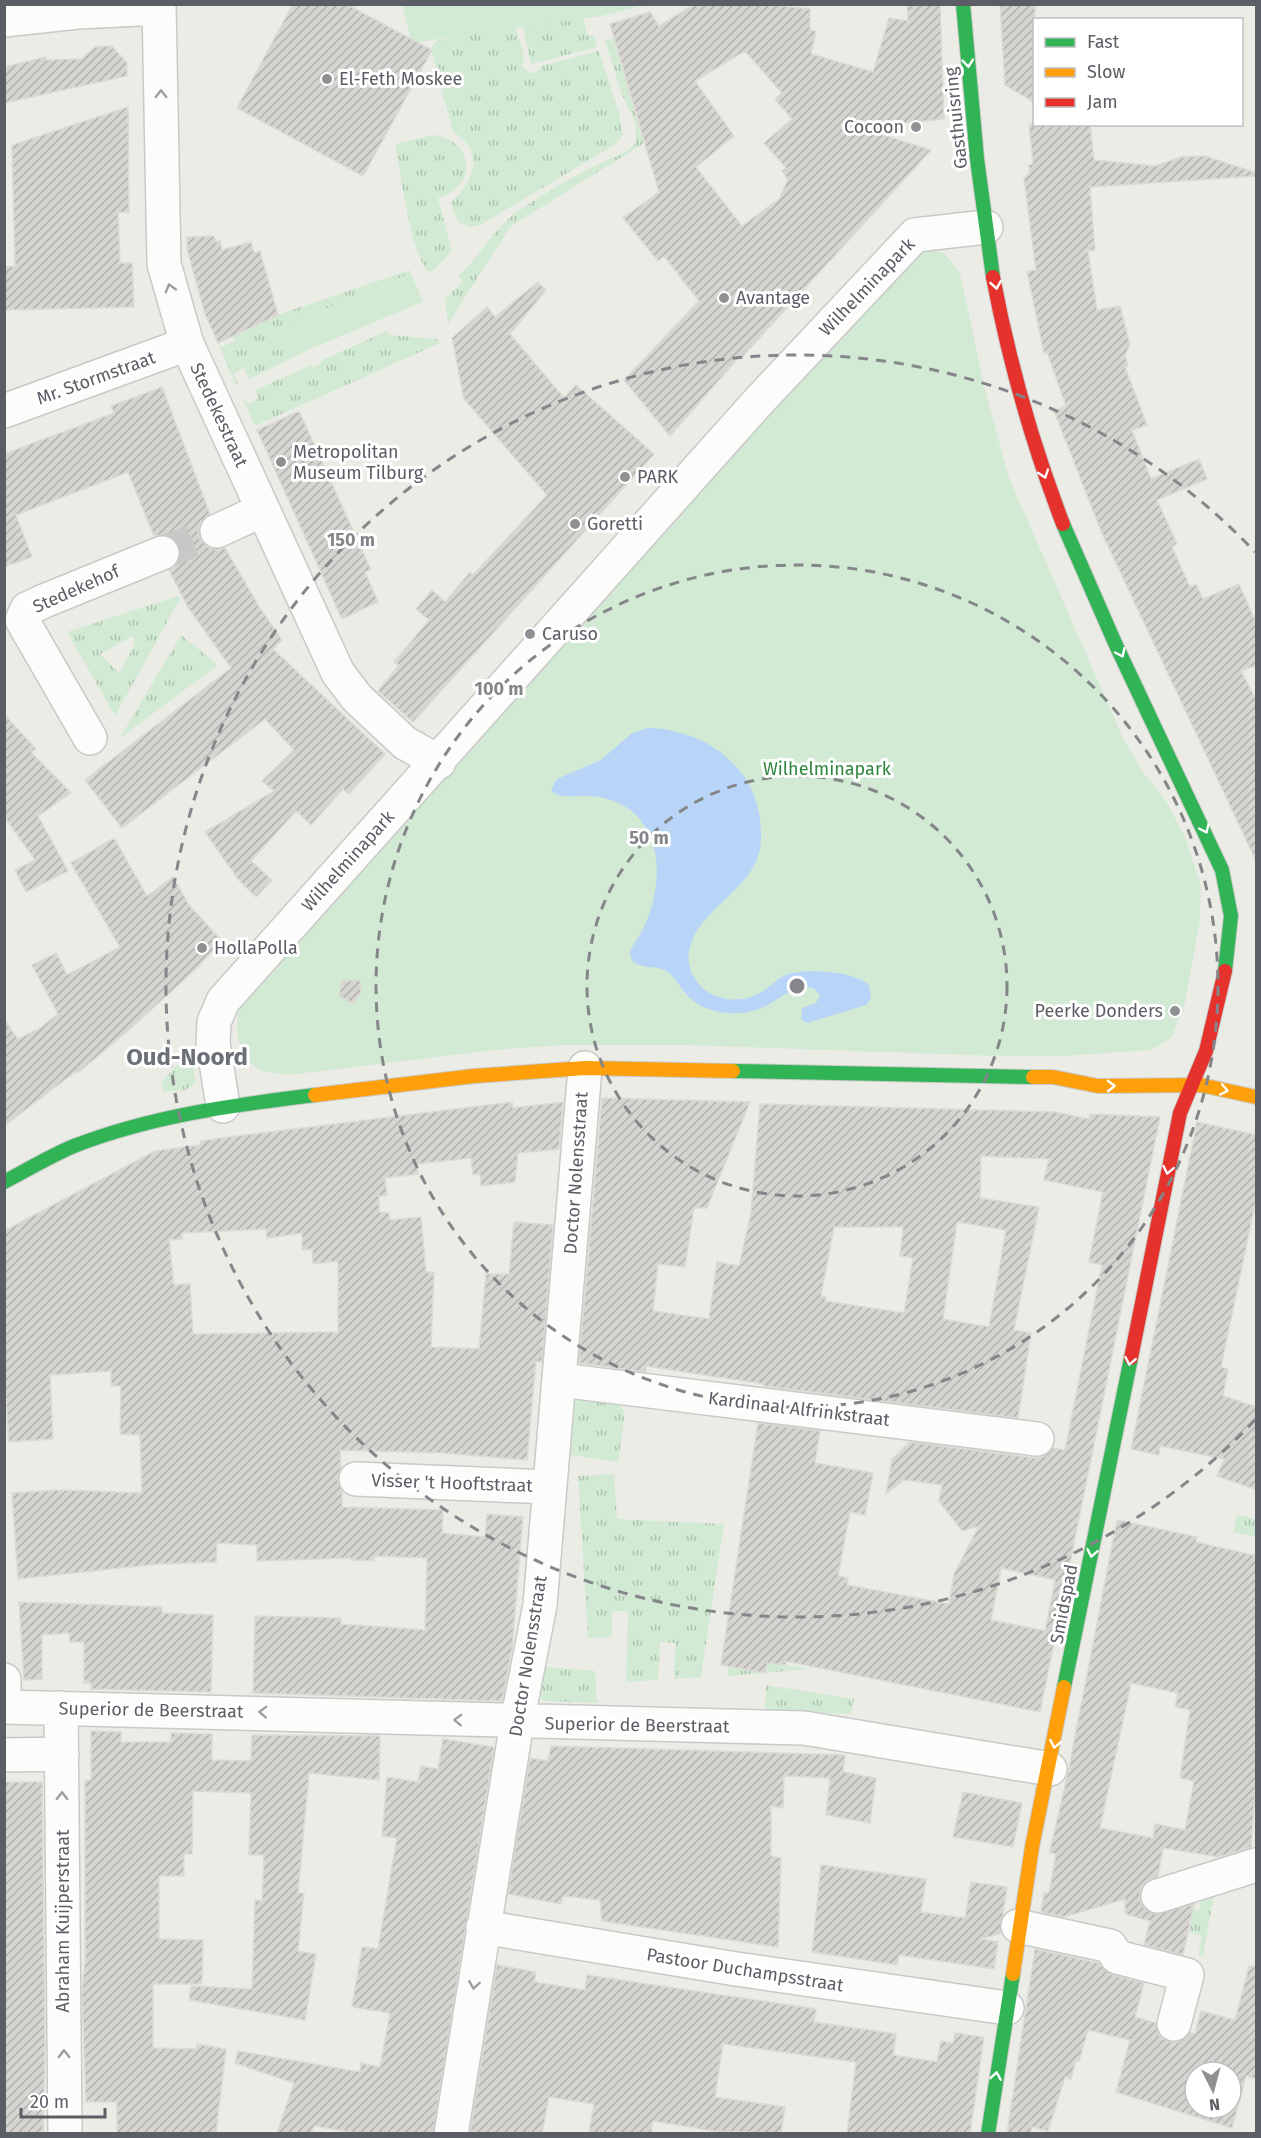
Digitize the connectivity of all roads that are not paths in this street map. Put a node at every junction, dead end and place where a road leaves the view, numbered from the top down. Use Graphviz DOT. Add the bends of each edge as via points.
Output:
graph roads {
  1 [pos="963,4"];
  2 [pos="159,6"];
  3 [pos="4,20"];
  4 [pos="987,227"];
  5 [pos="187,344"];
  6 [pos="4,411"];
  7 [pos="263,510"];
  8 [pos="217,531"];
  9 [pos="162,553"];
  10 [pos="90,738"];
  11 [pos="439,762"];
  12 [pos="1183,1065"];
  13 [pos="1206,1067"];
  14 [pos="585,1068"];
  15 [pos="1087,1070"];
  16 [pos="1053,1077"];
  17 [pos="1190,1085"];
  18 [pos="1257,1097"];
  19 [pos="223,1106"];
  20 [pos="4,1182"];
  21 [pos="560,1380"];
  22 [pos="1037,1439"];
  23 [pos="356,1479"];
  24 [pos="549,1487"];
  25 [pos="4,1680"];
  26 [pos="4,1698"];
  27 [pos="4,1707"];
  28 [pos="61,1708"];
  29 [pos="517,1722"];
  30 [pos="62,1754"];
  31 [pos="4,1755"];
  32 [pos="1050,1769"];
  33 [pos="1257,1865"];
  34 [pos="1158,1896"];
  35 [pos="1018,1926"];
  36 [pos="483,1927"];
  37 [pos="1006,2008"];
  38 [pos="1174,2024"];
  39 [pos="64,2133"];
  40 [pos="451,2133"];
  41 [pos="988,2133"];
  1 -- 4 [label="street, Gasthuisring, one-way"];
  2 -- 3 [label="street"];
  5 -- 2 [label="street, Stedekestraat, one-way" via="164,264"];
  4 -- 11 [label="street, Wilhelminapark" via="915,235 758,402"];
  4 -- 13 [label="street, one-way" via="1013,375 1048,484 1095,597 1222,870 1231,916 1229,944"];
  5 -- 6 [label="street, Mr. Stormstraat"];
  5 -- 7 [label="street, Stedekestraat"];
  7 -- 8 [label="street"];
  7 -- 11 [label="street, Stedekestraat" via="338,673 357,698 405,743"];
  9 -- 10 [label="street, Stedekehof" via="27,609 22,620"];
  11 -- 19 [label="street, Wilhelminapark" via="223,1000 214,1022 213,1043"];
  12 -- 13 [label="street"];
  13 -- 17 [label="street"];
  14 -- 16 [label="street"];
  14 -- 19 [label="street" via="474,1076"];
  14 -- 21 [label="street, Doctor Nolensstraat"];
  15 -- 16 [label="street"];
  16 -- 17 [label="street, one-way" via="1098,1086"];
  17 -- 18 [label="street, one-way"];
  17 -- 32 [label="street, Smidspad, one-way" via="1180,1113"];
  19 -- 20 [label="street" via="133,1126 72,1147"];
  21 -- 22 [label="street, Kardinaal Alfrinkstraat"];
  21 -- 24 [label="street, Doctor Nolensstraat"];
  23 -- 24 [label="street, Visser 't Hooftstraat"];
  24 -- 29 [label="street, Doctor Nolensstraat" via="540,1605"];
  25 -- 26 [label="street"];
  27 -- 28 [label="street, Superior de Beerstraat"];
  29 -- 28 [label="street, Superior de Beerstraat, one-way"];
  28 -- 30 [label="street, Abraham Kuijperstraat"];
  29 -- 32 [label="street, Superior de Beerstraat" via="804,1728"];
  29 -- 36 [label="street, Doctor Nolensstraat"];
  30 -- 31 [label="street"];
  39 -- 30 [label="street, Abraham Kuijperstraat, one-way"];
  32 -- 35 [label="street, Smidspad"];
  33 -- 34 [label="street"];
  35 -- 37 [label="street, Smidspad"];
  35 -- 38 [label="street" via="1110,1946 1117,1957 1187,1975"];
  36 -- 37 [label="street, Pastoor Duchampsstraat"];
  36 -- 40 [label="street, Doctor Nolensstraat, one-way"];
  41 -- 37 [label="street, Smidspad, one-way"];
}
